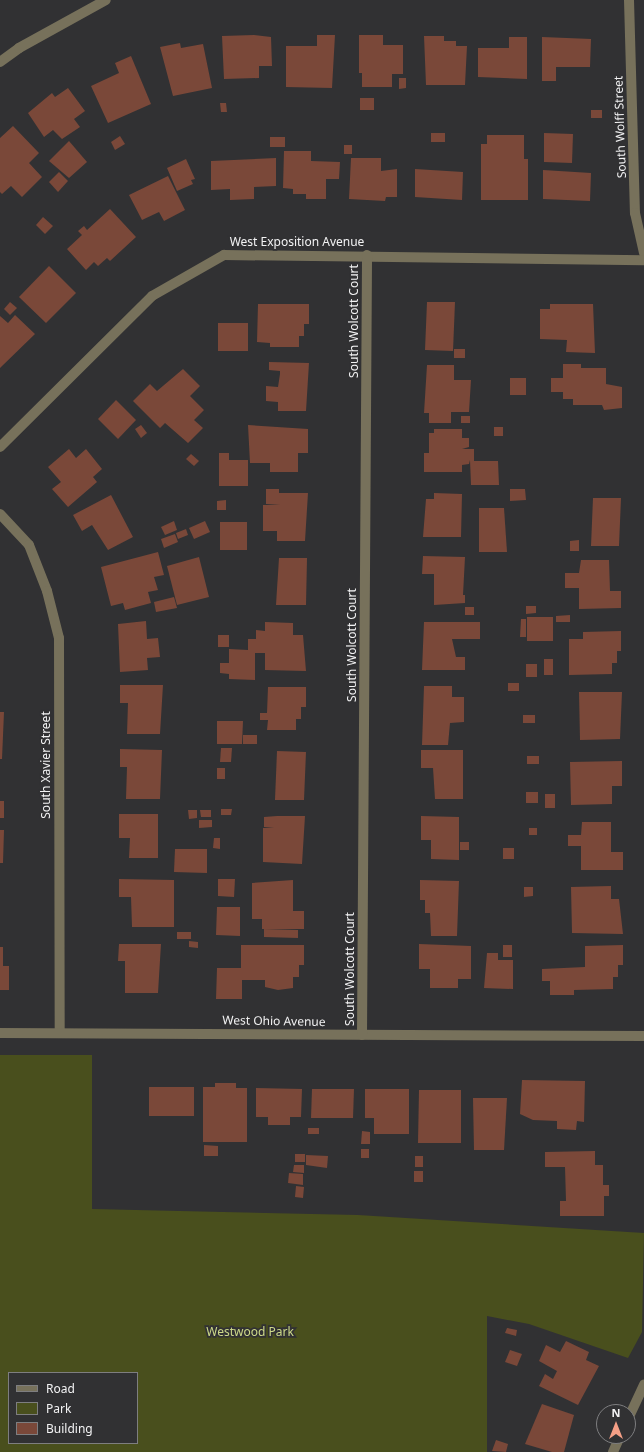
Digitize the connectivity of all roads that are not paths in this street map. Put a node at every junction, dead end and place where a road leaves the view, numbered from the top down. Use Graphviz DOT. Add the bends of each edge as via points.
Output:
graph roads {
  1 [pos="106,0"];
  2 [pos="629,0"];
  3 [pos="0,62"];
  4 [pos="644,253"];
  5 [pos="367,255"];
  6 [pos="644,260"];
  7 [pos="0,447"];
  8 [pos="0,514"];
  9 [pos="60,1032"];
  10 [pos="0,1033"];
  11 [pos="362,1035"];
  12 [pos="644,1036"];
  13 [pos="644,1385"];
  14 [pos="635,1404"];
  1 -- 3 [label="street"];
  2 -- 4 [label="street, South Wolff Street" via="635,213"];
  5 -- 6 [label="street, West Exposition Avenue"];
  5 -- 7 [label="street, West Exposition Avenue" via="224,255 191,271 152,296"];
  5 -- 11 [label="street, South Wolcott Court"];
  8 -- 9 [label="street, South Xavier Street" via="30,545 47,591 59,638"];
  9 -- 10 [label="street, West Ohio Avenue"];
  9 -- 11 [label="street, West Ohio Avenue"];
  11 -- 12 [label="street, West Ohio Avenue"];
  13 -- 14 [label="street"];
}
